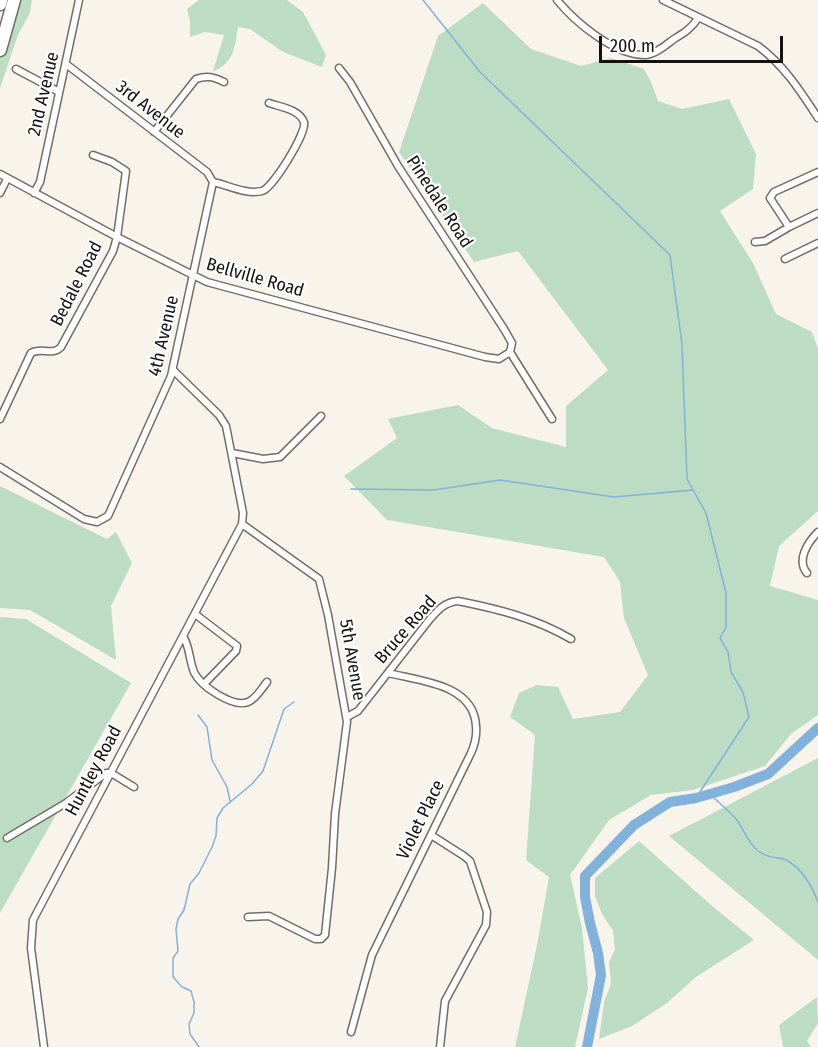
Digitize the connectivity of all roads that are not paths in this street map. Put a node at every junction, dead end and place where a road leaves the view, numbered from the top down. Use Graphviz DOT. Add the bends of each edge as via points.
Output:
graph roads {
  1 [pos="14,0"];
  2 [pos="79,0"];
  3 [pos="557,0"];
  4 [pos="663,0"];
  5 [pos="698,18"];
  6 [pos="0,50"];
  7 [pos="66,64"];
  8 [pos="339,68"];
  9 [pos="16,69"];
  10 [pos="224,82"];
  11 [pos="58,92"];
  12 [pos="269,103"];
  13 [pos="818,118"];
  14 [pos="154,132"];
  15 [pos="93,155"];
  16 [pos="818,172"];
  17 [pos="0,175"];
  18 [pos="7,179"];
  19 [pos="213,182"];
  20 [pos="0,193"];
  21 [pos="34,193"];
  22 [pos="818,213"];
  23 [pos="789,227"];
  24 [pos="117,237"];
  25 [pos="755,242"];
  26 [pos="818,243"];
  27 [pos="785,259"];
  28 [pos="192,276"];
  29 [pos="510,352"];
  30 [pos="173,370"];
  31 [pos="321,416"];
  32 [pos="0,419"];
  33 [pos="552,419"];
  34 [pos="232,453"];
  35 [pos="0,467"];
  36 [pos="242,524"];
  37 [pos="818,532"];
  38 [pos="807,573"];
  39 [pos="195,614"];
  40 [pos="183,636"];
  41 [pos="571,639"];
  42 [pos="388,673"];
  43 [pos="267,682"];
  44 [pos="204,684"];
  45 [pos="347,717"];
  46 [pos="111,773"];
  47 [pos="134,787"];
  48 [pos="431,835"];
  49 [pos="8,838"];
  50 [pos="248,917"];
  51 [pos="351,1032"];
  52 [pos="44,1047"];
  53 [pos="440,1047"];
  1 -- 6 [label="highway"];
  2 -- 7 [label="street, 2nd Avenue"];
  3 -- 5 [label="street" via="607,43 643,55 689,30"];
  4 -- 5 [label="street"];
  5 -- 13 [label="street" via="771,55"];
  7 -- 11 [label="street, 2nd Avenue"];
  7 -- 14 [label="street, 3rd Avenue"];
  8 -- 29 [label="street, Pinedale Road" via="504,329 512,343"];
  9 -- 11 [label="street"];
  10 -- 14 [label="street" via="214,77 196,79"];
  11 -- 21 [label="street, 2nd Avenue" via="40,182"];
  12 -- 19 [label="street" via="297,114 305,127 272,183 259,191"];
  14 -- 19 [label="street, 3rd Avenue" via="207,172"];
  15 -- 24 [label="street" via="126,171"];
  16 -- 23 [label="street" via="771,195 771,202"];
  17 -- 18 [label="street, Bellville Road"];
  18 -- 20 [label="street"];
  18 -- 21 [label="street, Bellville Road"];
  19 -- 28 [label="street, 4th Avenue"];
  21 -- 24 [label="street, Bellville Road"];
  22 -- 23 [label="street"];
  23 -- 25 [label="street" via="765,242"];
  24 -- 28 [label="street, Bellville Road"];
  24 -- 32 [label="street, Bedale Road" via="61,347 31,353"];
  26 -- 27 [label="street"];
  28 -- 29 [label="street, Bellville Road" via="485,357 499,359"];
  28 -- 30 [label="street, 4th Avenue"];
  29 -- 33 [label="street, Pinedale Road"];
  30 -- 34 [label="street" via="221,417"];
  30 -- 35 [label="street, 4th Avenue" via="108,516 102,521 84,519"];
  31 -- 34 [label="street" via="280,457 267,459"];
  34 -- 36 [label="street"];
  36 -- 39 [label="street, Huntley Road"];
  36 -- 45 [label="street, 5th Avenue" via="321,583"];
  37 -- 38 [label="street" via="801,562"];
  39 -- 40 [label="street, Huntley Road"];
  39 -- 44 [label="street" via="237,646"];
  40 -- 44 [label="street" via="194,672"];
  40 -- 46 [label="street, Huntley Road"];
  41 -- 42 [label="street, Bruce Road" via="535,620 503,610 451,602 430,619"];
  42 -- 45 [label="street, Bruce Road" via="358,711"];
  42 -- 48 [label="street, Violet Place" via="453,691 468,702 475,715 473,748"];
  43 -- 44 [label="street" via="252,700 239,704"];
  45 -- 50 [label="street, 5th Avenue" via="325,935 315,939 269,916"];
  46 -- 47 [label="street"];
  46 -- 49 [label="street" via="99,777 66,803"];
  46 -- 52 [label="street, Huntley Road" via="33,920 31,948"];
  48 -- 51 [label="street, Violet Place" via="372,955"];
  48 -- 53 [label="street" via="470,861 487,912 484,932 445,1001"];
}
